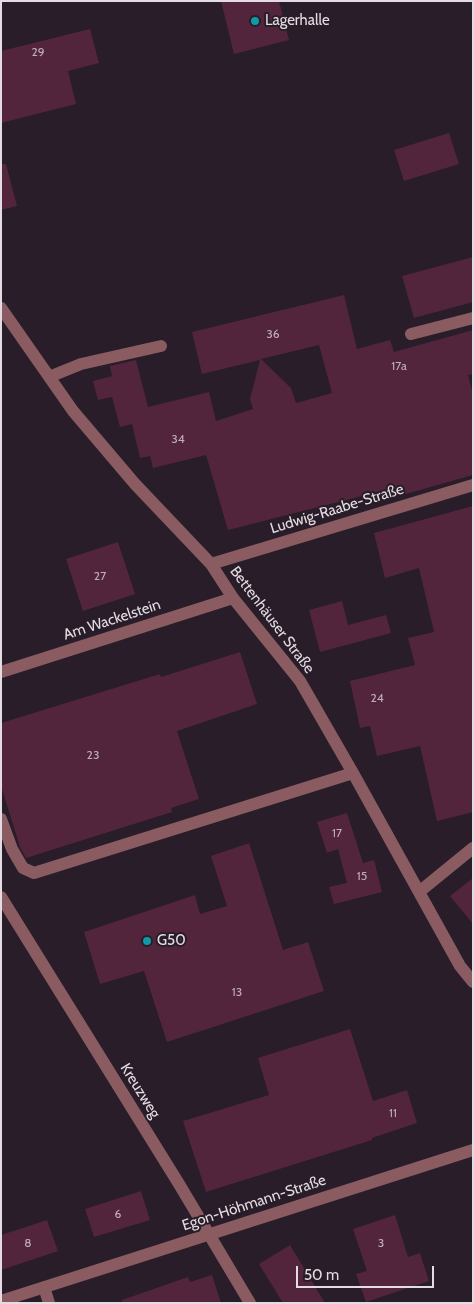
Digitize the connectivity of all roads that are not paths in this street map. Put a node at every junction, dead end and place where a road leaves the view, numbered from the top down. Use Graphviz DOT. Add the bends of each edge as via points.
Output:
graph roads {
  1 [pos="1,308"];
  2 [pos="473,318"];
  3 [pos="411,334"];
  4 [pos="161,346"];
  5 [pos="49,377"];
  6 [pos="473,486"];
  7 [pos="211,564"];
  8 [pos="233,598"];
  9 [pos="1,672"];
  10 [pos="353,773"];
  11 [pos="1,818"];
  12 [pos="473,848"];
  13 [pos="419,892"];
  14 [pos="1,897"];
  15 [pos="473,982"];
  16 [pos="473,1150"];
  17 [pos="209,1234"];
  18 [pos="44,1287"];
  19 [pos="1,1301"];
  20 [pos="49,1303"];
  21 [pos="250,1303"];
  1 -- 5 [label="street, Bettenhäuser Straße"];
  2 -- 3 [label="street"];
  4 -- 5 [label="street" via="81,364"];
  5 -- 7 [label="street, Bettenhäuser Straße" via="73,411 135,484"];
  6 -- 7 [label="street, Ludwig-Raabe-Straße"];
  7 -- 8 [label="street, Bettenhäuser Straße"];
  8 -- 9 [label="street, Am Wackelstein"];
  8 -- 10 [label="street, Bettenhäuser Straße" via="300,681"];
  10 -- 11 [label="street" via="34,872 23,868"];
  10 -- 13 [label="street, Bettenhäuser Straße"];
  12 -- 13 [label="street"];
  13 -- 15 [label="street, Bettenhäuser Straße" via="460,966"];
  14 -- 17 [label="street, Kreuzweg"];
  16 -- 17 [label="street, Egon-Höhmann-Straße"];
  17 -- 18 [label="street, Egon-Höhmann-Straße"];
  17 -- 21 [label="street, Kreuzweg"];
  18 -- 19 [label="street, Egon-Höhmann-Straße"];
  18 -- 20 [label="street"];
}
